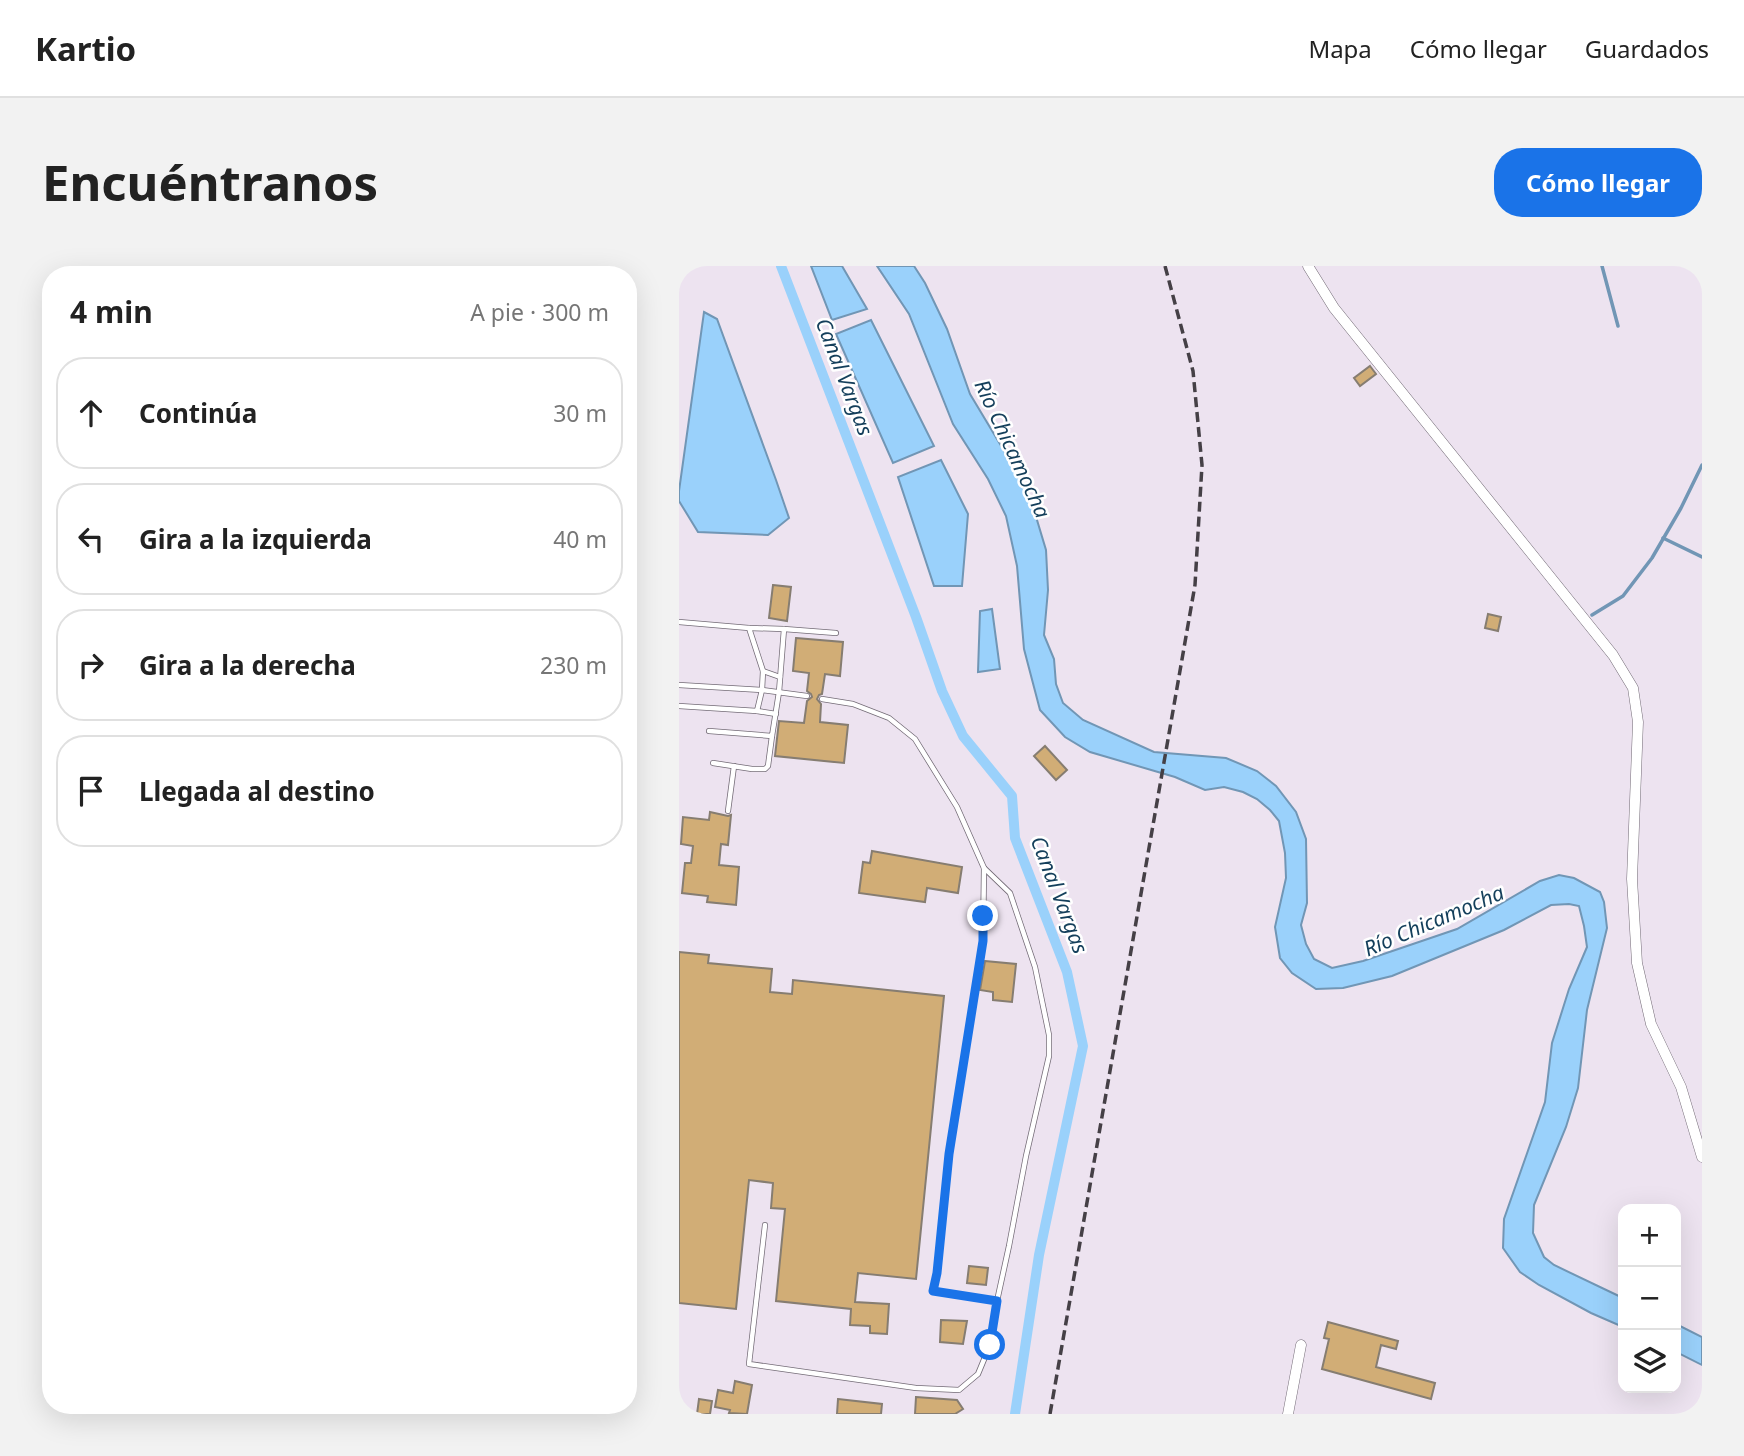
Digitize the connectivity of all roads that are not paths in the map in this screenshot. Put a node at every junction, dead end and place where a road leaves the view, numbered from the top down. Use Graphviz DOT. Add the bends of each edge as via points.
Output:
graph roads {
  1 [pos="1308,266"];
  2 [pos="679,622"];
  3 [pos="749,628"];
  4 [pos="783,629"];
  5 [pos="836,633"];
  6 [pos="763,671"];
  7 [pos="780,677"];
  8 [pos="679,685"];
  9 [pos="762,690"];
  10 [pos="779,692"];
  11 [pos="807,696"];
  12 [pos="822,699"];
  13 [pos="679,706"];
  14 [pos="757,711"];
  15 [pos="776,714"];
  16 [pos="709,731"];
  17 [pos="772,736"];
  18 [pos="713,763"];
  19 [pos="734,766"];
  20 [pos="728,811"];
  21 [pos="984,868"];
  22 [pos="1702,1157"];
  23 [pos="765,1225"];
  24 [pos="997,1301"];
  25 [pos="1301,1345"];
  26 [pos="1288,1414"];
  1 -- 22 [label="street" via="1334,308 1613,655 1633,688 1638,722 1632,879 1637,963 1651,1024 1681,1087"];
  2 -- 3 [label="lane"];
  3 -- 4 [label="lane"];
  3 -- 6 [label="lane"];
  4 -- 5 [label="lane"];
  4 -- 7 [label="lane"];
  6 -- 7 [label="lane"];
  6 -- 9 [label="lane"];
  7 -- 10 [label="lane"];
  8 -- 9 [label="lane"];
  9 -- 10 [label="lane"];
  9 -- 14 [label="lane"];
  10 -- 11 [label="lane"];
  10 -- 15 [label="lane"];
  12 -- 21 [label="lane" via="853,704 889,718 915,739 957,807"];
  13 -- 14 [label="lane"];
  14 -- 15 [label="lane"];
  15 -- 17 [label="lane"];
  16 -- 17 [label="lane"];
  17 -- 19 [label="lane" via="765,769"];
  18 -- 19 [label="lane"];
  19 -- 20 [label="lane"];
  21 -- 24 [label="lane" via="1010,893 1035,967 1049,1035 1049,1056"];
  21 -- 24 [label="lane" via="983,941 949,1154 933,1291"];
  23 -- 24 [label="lane" via="749,1364 959,1390 978,1374 990,1345"];
  25 -- 26 [label="street"];
}
